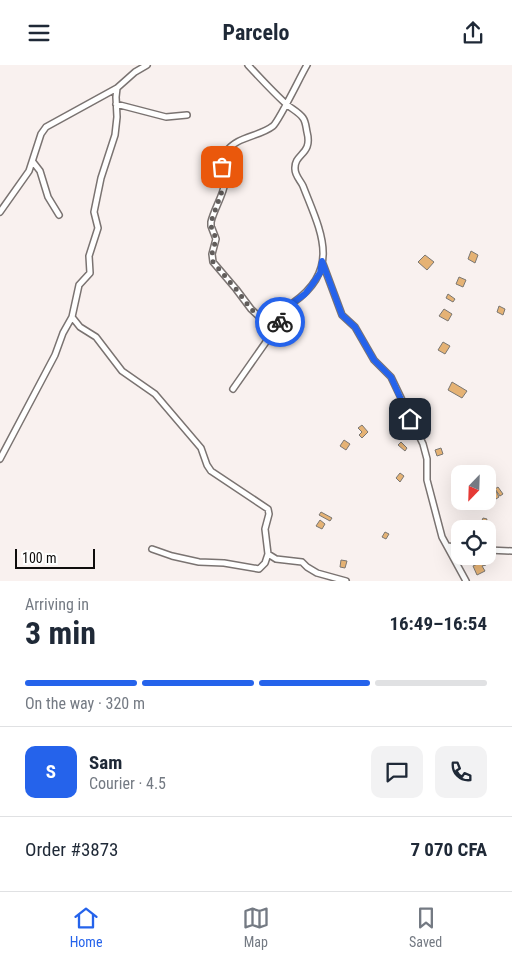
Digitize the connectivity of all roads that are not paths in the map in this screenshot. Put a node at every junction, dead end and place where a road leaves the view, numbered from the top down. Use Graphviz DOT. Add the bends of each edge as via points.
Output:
graph roads {
  1 [pos="147,65"];
  2 [pos="248,65"];
  3 [pos="307,65"];
  4 [pos="117,88"];
  5 [pos="116,104"];
  6 [pos="286,104"];
  7 [pos="187,115"];
  8 [pos="33,162"];
  9 [pos="0,211"];
  10 [pos="60,215"];
  11 [pos="322,261"];
  12 [pos="72,317"];
  13 [pos="274,331"];
  14 [pos="233,389"];
  15 [pos="0,459"];
  16 [pos="448,546"];
  17 [pos="451,546"];
  18 [pos="152,549"];
  19 [pos="496,550"];
  20 [pos="512,551"];
  21 [pos="268,555"];
  22 [pos="346,581"];
  23 [pos="466,581"];
  1 -- 4 [label="street"];
  2 -- 6 [label="street"];
  3 -- 6 [label="street"];
  4 -- 5 [label="street"];
  4 -- 8 [label="street" via="46,127 40,134"];
  5 -- 7 [label="street" via="166,117"];
  5 -- 12 [label="street" via="115,135 95,208 98,228 89,256 90,273 79,285"];
  6 -- 11 [label="street" via="303,117 309,139 309,145 294,167 323,239"];
  6 -- 13 [label="street" via="272,127 245,138 226,151 222,167 225,183 211,222 216,239 213,262 251,309"];
  8 -- 9 [label="street"];
  8 -- 10 [label="street" via="40,171 48,197"];
  11 -- 13 [label="street" via="320,273 312,285 294,302"];
  11 -- 16 [label="street" via="342,315 355,327 374,360 391,377 423,444 427,479 442,537"];
  12 -- 15 [label="street"];
  12 -- 21 [label="street" via="80,327 96,337 122,371 156,394 201,448 211,471 268,509 265,529"];
  13 -- 14 [label="street"];
  16 -- 17 [label="street"];
  16 -- 23 [label="street"];
  18 -- 21 [label="street" via="200,562 258,569"];
  19 -- 20 [label="street"];
  21 -- 22 [label="street" via="302,562 318,573"];
}
